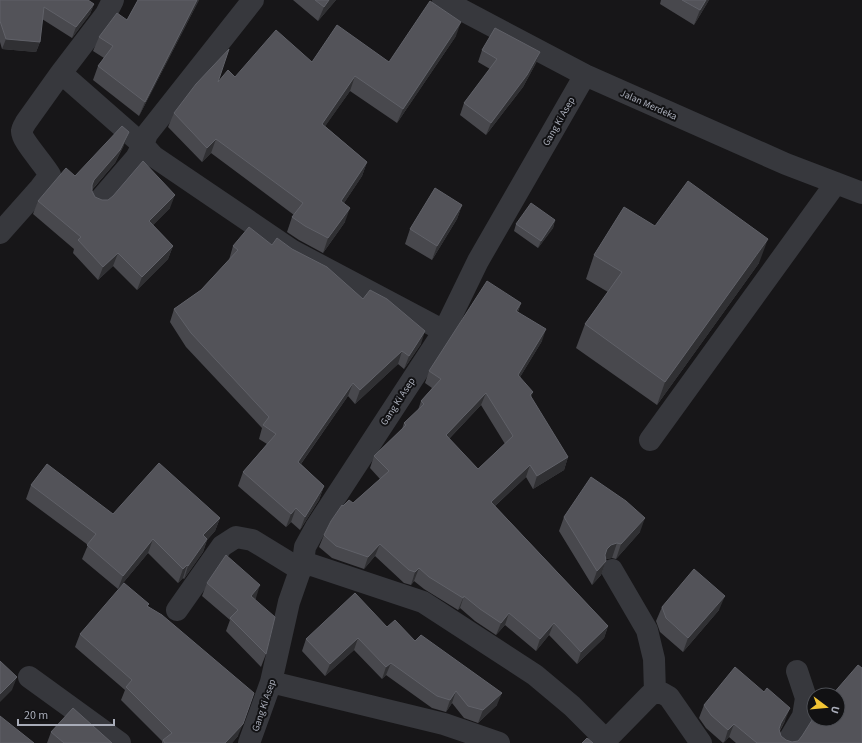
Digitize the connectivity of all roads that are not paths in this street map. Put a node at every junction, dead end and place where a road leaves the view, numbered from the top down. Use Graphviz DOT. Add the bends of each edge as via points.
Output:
graph roads {
  1 [pos="113,0"];
  2 [pos="253,0"];
  3 [pos="443,0"];
  4 [pos="60,73"];
  5 [pos="585,75"];
  6 [pos="143,145"];
  7 [pos="836,183"];
  8 [pos="862,193"];
  9 [pos="99,200"];
  10 [pos="0,233"];
  11 [pos="444,331"];
  12 [pos="650,440"];
  13 [pos="302,566"];
  14 [pos="612,570"];
  15 [pos="176,610"];
  16 [pos="797,671"];
  17 [pos="29,677"];
  18 [pos="271,682"];
  19 [pos="655,693"];
  20 [pos="451,736"];
  21 [pos="602,741"];
  22 [pos="120,743"];
  23 [pos="250,743"];
  24 [pos="499,743"];
  25 [pos="702,743"];
  26 [pos="787,743"];
  1 -- 4 [label="street" via="106,14"];
  2 -- 6 [label="street" via="147,134"];
  3 -- 5 [label="street, Jalan Merdeka"];
  4 -- 6 [label="street"];
  4 -- 10 [label="street" via="22,131 23,138 50,175"];
  5 -- 7 [label="street, Jalan Merdeka" via="786,164"];
  5 -- 11 [label="street, Gang Ki Asep" via="478,261"];
  6 -- 9 [label="street" via="136,158"];
  6 -- 11 [label="street" via="154,156 293,251"];
  7 -- 8 [label="street, Jalan Merdeka"];
  7 -- 12 [label="street"];
  11 -- 13 [label="street, Gang Ki Asep" via="316,527 305,547"];
  13 -- 15 [label="street" via="252,540 236,537 222,546"];
  13 -- 18 [label="street, Gang Ki Asep" via="289,602"];
  13 -- 21 [label="street" via="423,602 535,675 572,706"];
  14 -- 19 [label="street" via="647,630 654,659"];
  16 -- 26 [label="street" via="806,698 803,716"];
  17 -- 22 [label="street"];
  18 -- 20 [label="street"];
  18 -- 23 [label="street, Gang Ki Asep"];
  19 -- 21 [label="street"];
  19 -- 25 [label="street" via="669,697"];
  20 -- 24 [label="street"];
}
